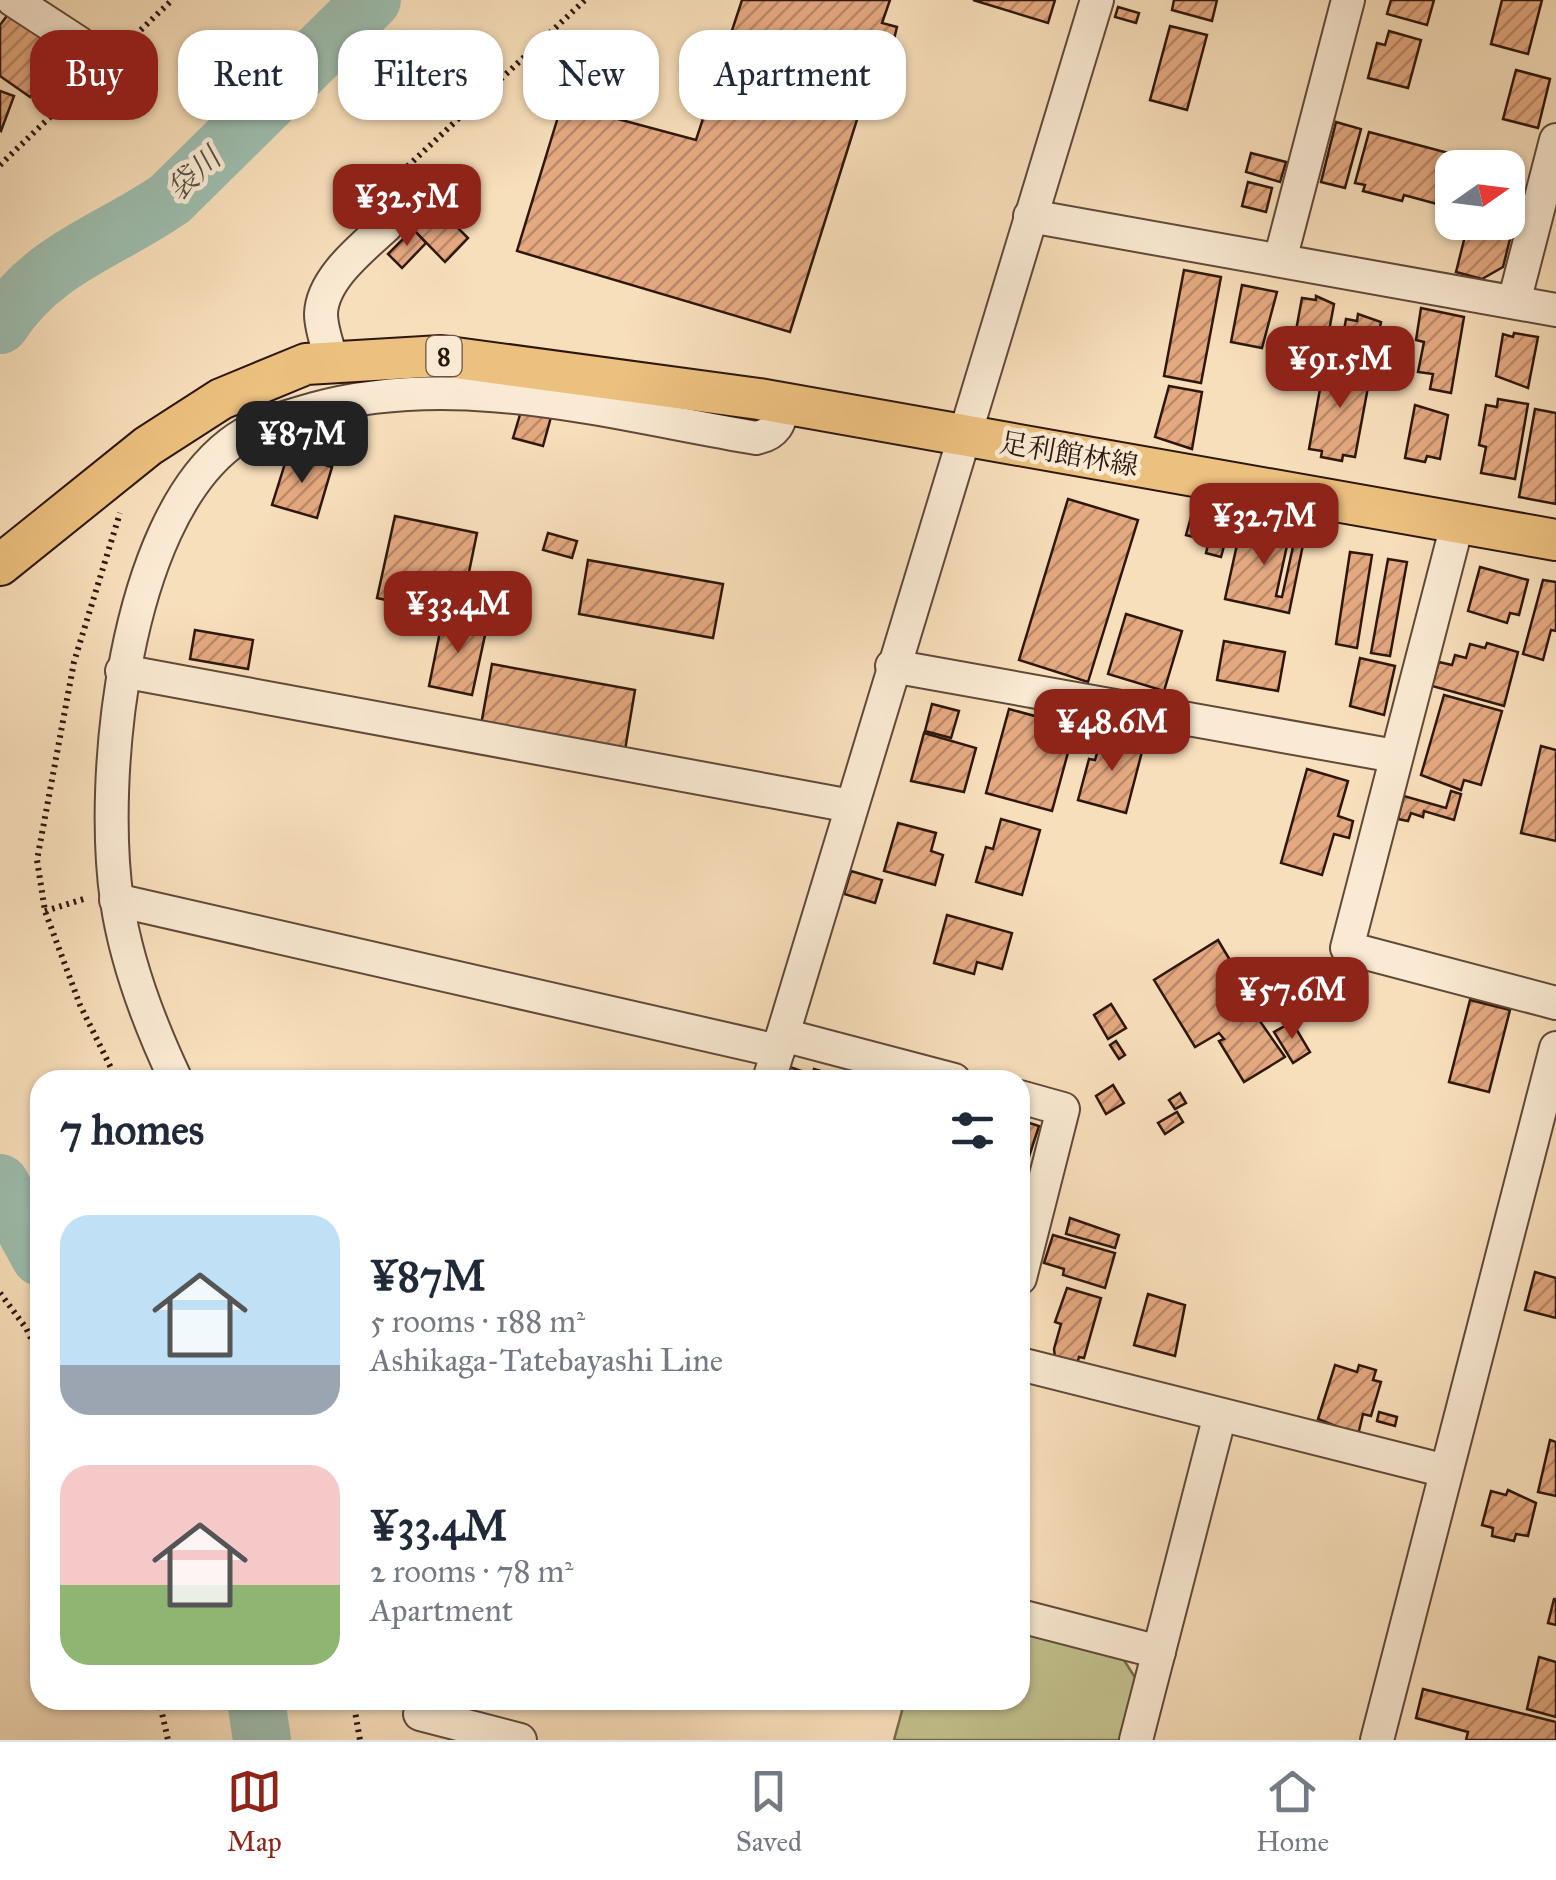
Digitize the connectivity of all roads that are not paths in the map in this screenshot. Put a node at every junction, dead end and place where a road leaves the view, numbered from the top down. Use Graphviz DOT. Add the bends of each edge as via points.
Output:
graph roads {
  1 [pos="13,0"];
  2 [pos="1096,0"];
  3 [pos="1348,0"];
  4 [pos="59,30"];
  5 [pos="1556,140"];
  6 [pos="1030,216"];
  7 [pos="386,226"];
  8 [pos="1280,260"];
  9 [pos="1514,302"];
  10 [pos="1556,310"];
  11 [pos="332,361"];
  12 [pos="784,404"];
  13 [pos="964,436"];
  14 [pos="1458,521"];
  15 [pos="1556,540"];
  16 [pos="0,566"];
  17 [pos="892,666"];
  18 [pos="122,671"];
  19 [pos="1395,756"];
  20 [pos="851,806"];
  21 [pos="116,900"];
  22 [pos="1556,1003"];
  23 [pos="1556,1048"];
  24 [pos="777,1055"];
  25 [pos="172,1070"];
  26 [pos="883,1070"];
  27 [pos="1030,1100"];
  28 [pos="1030,1238"];
  29 [pos="1030,1366"];
  30 [pos="1220,1414"];
  31 [pos="1446,1471"];
  32 [pos="1030,1619"];
  33 [pos="1159,1652"];
  34 [pos="420,1718"];
  35 [pos="520,1740"];
  36 [pos="1136,1740"];
  37 [pos="1377,1740"];
  1 -- 4 [label="street"];
  2 -- 6 [label="street"];
  3 -- 8 [label="street"];
  5 -- 9 [label="street"];
  6 -- 8 [label="street"];
  6 -- 13 [label="street"];
  7 -- 11 [label="street" via="328,291 321,313"];
  8 -- 9 [label="street"];
  9 -- 10 [label="street"];
  11 -- 12 [label="main road, 足利館林線 / 8" via="440,356"];
  11 -- 16 [label="main road, 8" via="306,364 236,392 148,446"];
  12 -- 13 [label="main road, 足利館林線 / 8"];
  12 -- 18 [label="street" via="770,435 756,438 530,400 377,395 310,410 232,441 188,494 166,534"];
  13 -- 14 [label="main road, 足利館林線 / 8"];
  13 -- 17 [label="street"];
  14 -- 15 [label="main road, 足利館林線 / 8"];
  14 -- 19 [label="street"];
  17 -- 19 [label="street"];
  17 -- 20 [label="street"];
  18 -- 20 [label="street"];
  18 -- 21 [label="street" via="112,758"];
  19 -- 22 [label="street" via="1347,948"];
  20 -- 24 [label="street"];
  21 -- 24 [label="street"];
  21 -- 25 [label="street" via="141,997"];
  23 -- 31 [label="street"];
  24 -- 26 [label="street"];
  27 -- 28 [label="street" via="1063,1108"];
  29 -- 30 [label="street"];
  30 -- 31 [label="street"];
  30 -- 33 [label="street"];
  31 -- 37 [label="street"];
  32 -- 33 [label="street"];
  33 -- 36 [label="street"];
  34 -- 35 [label="street"];
}
